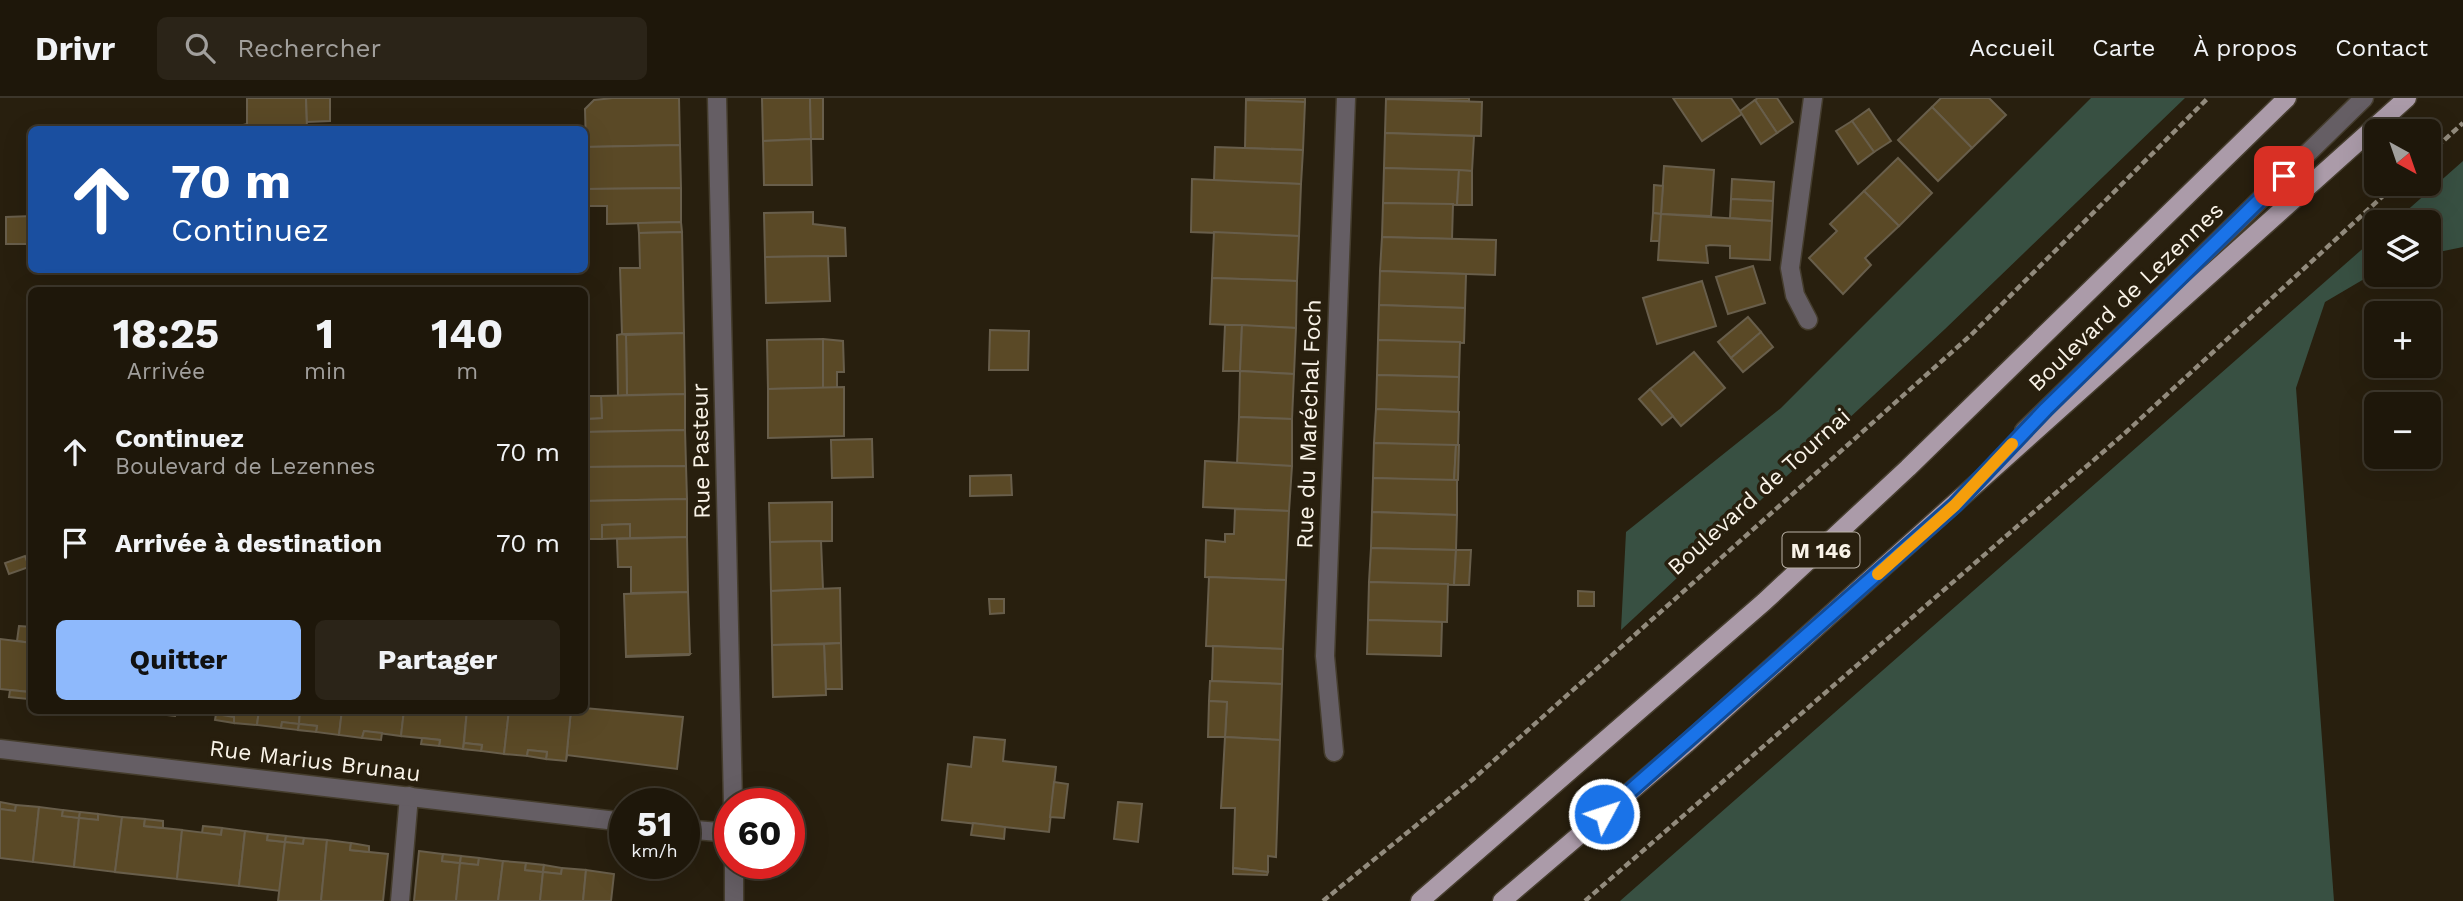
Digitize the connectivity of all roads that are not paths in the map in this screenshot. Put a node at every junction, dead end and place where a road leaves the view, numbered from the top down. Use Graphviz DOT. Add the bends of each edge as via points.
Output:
graph roads {
  1 [pos="717,98"];
  2 [pos="1346,98"];
  3 [pos="1813,98"];
  4 [pos="2287,98"];
  5 [pos="2364,98"];
  6 [pos="2407,98"];
  7 [pos="1808,320"];
  8 [pos="1955,505"];
  9 [pos="0,749"];
  10 [pos="1334,752"];
  11 [pos="733,788"];
  12 [pos="409,796"];
  13 [pos="609,820"];
  14 [pos="734,879"];
  15 [pos="400,901"];
  16 [pos="734,901"];
  17 [pos="1420,901"];
  18 [pos="1502,901"];
  1 -- 11 [label="street, Rue Pasteur"];
  2 -- 10 [label="street, Rue du Maréchal Foch" via="1325,656"];
  3 -- 7 [label="street" via="1790,268 1795,295"];
  4 -- 17 [label="main road, Boulevard de Lezennes / M 146" via="1764,602"];
  5 -- 8 [label="street, Boulevard de Lezennes" via="2068,387"];
  6 -- 8 [label="main road, M 146"];
  8 -- 18 [label="main road, M 146"];
  9 -- 12 [label="street, Rue Marius Brunau"];
  12 -- 13 [label="street, Rue Marius Brunau"];
  12 -- 15 [label="street"];
  14 -- 16 [label="street"];
}
